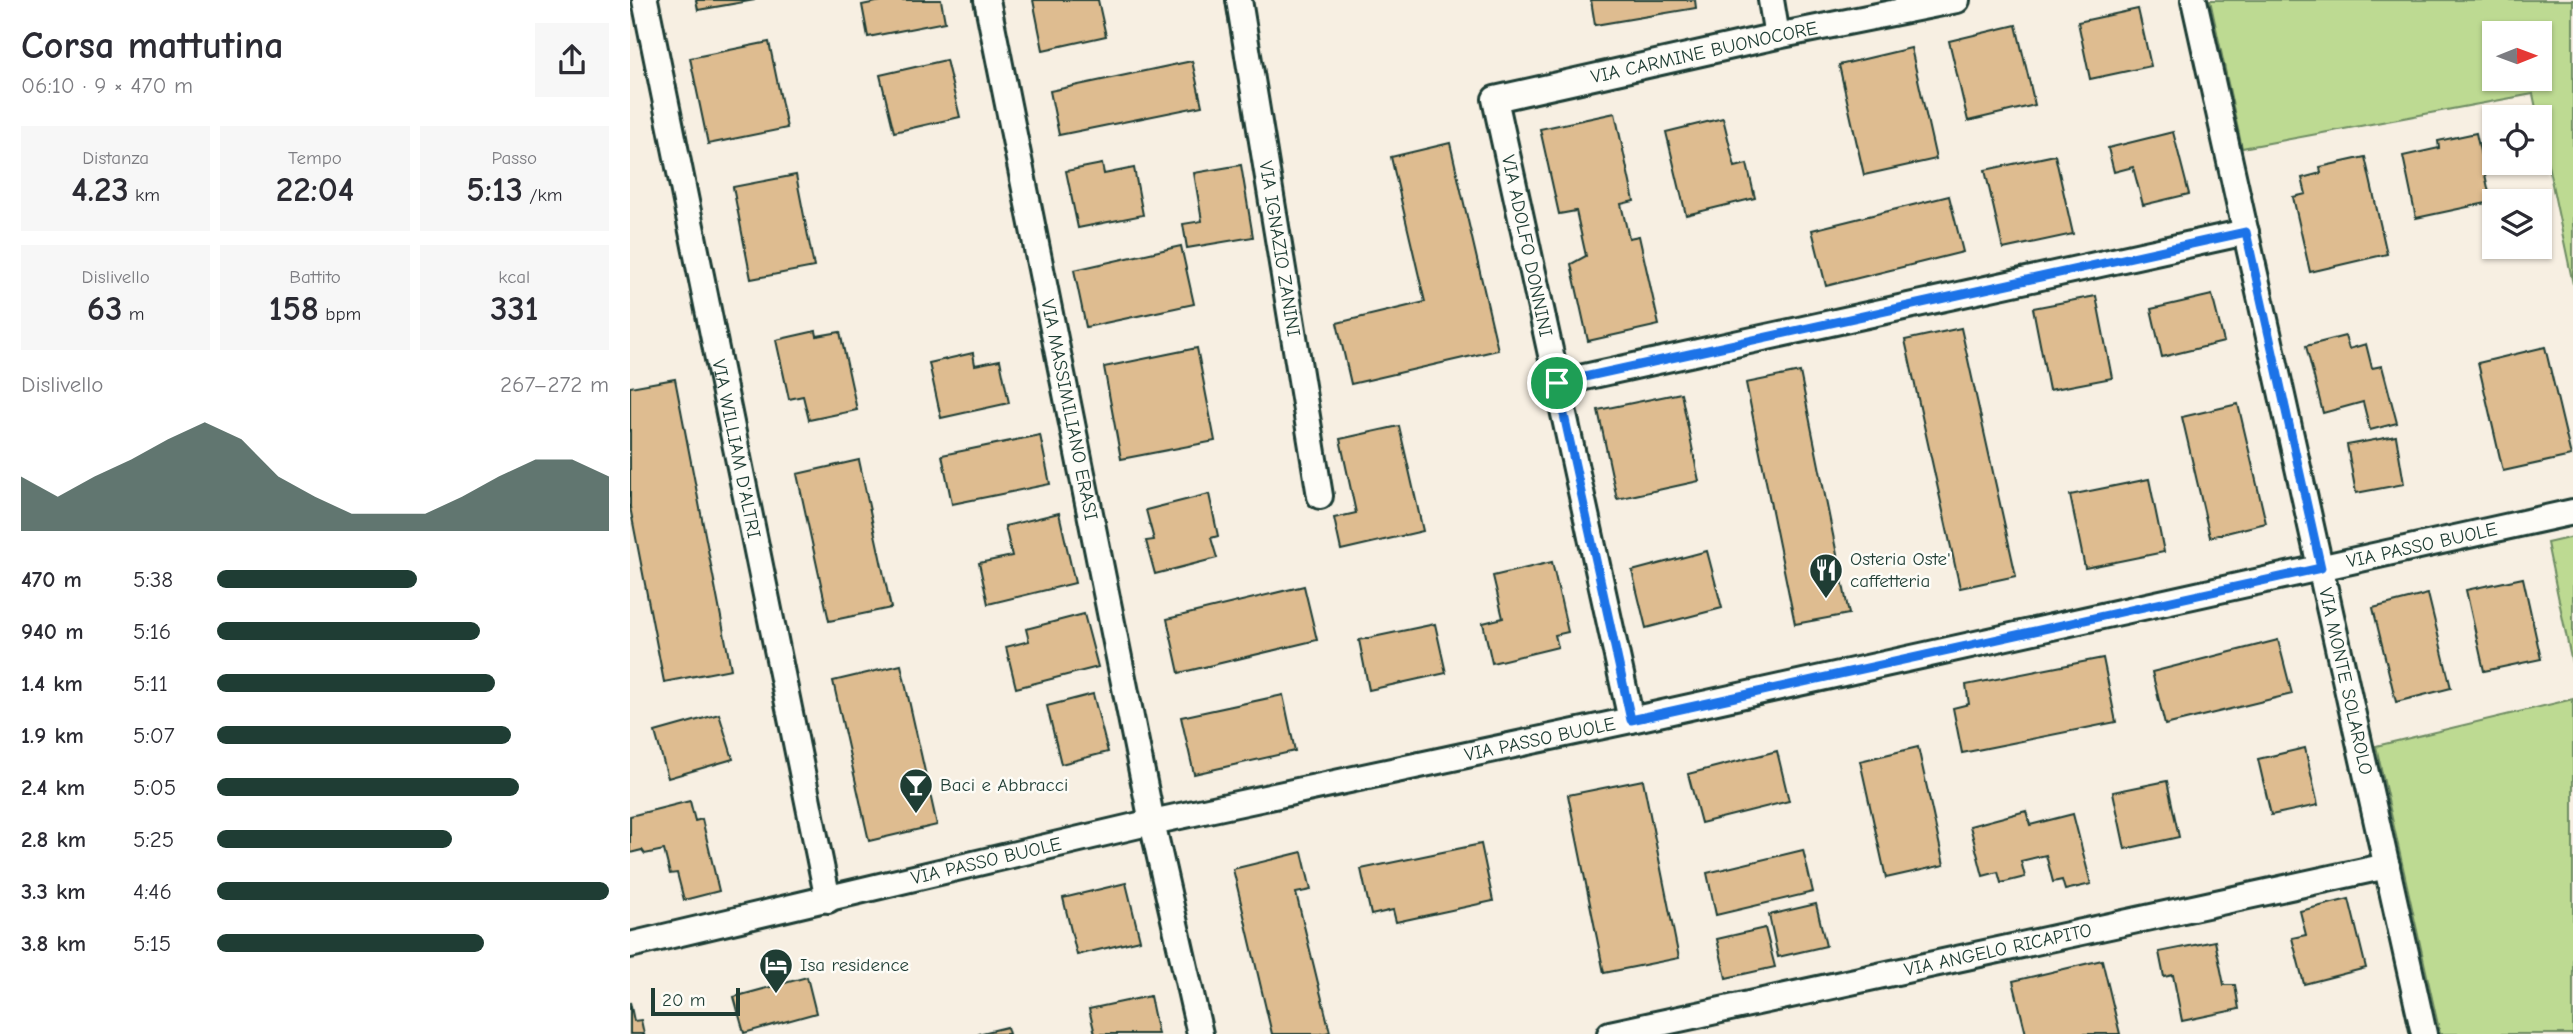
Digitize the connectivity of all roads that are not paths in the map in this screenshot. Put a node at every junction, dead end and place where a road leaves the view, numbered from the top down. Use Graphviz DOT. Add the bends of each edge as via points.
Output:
graph roads {
  1 [pos="645,0"];
  2 [pos="986,0"];
  3 [pos="1239,0"];
  4 [pos="1770,0"];
  5 [pos="1957,0"];
  6 [pos="2194,0"];
  7 [pos="1777,36"];
  8 [pos="1494,99"];
  9 [pos="2246,232"];
  10 [pos="1557,383"];
  11 [pos="1320,496"];
  12 [pos="2573,512"];
  13 [pos="2321,568"];
  14 [pos="1631,720"];
  15 [pos="1152,821"];
  16 [pos="2387,866"];
  17 [pos="828,900"];
  18 [pos="630,945"];
  19 [pos="1200,1034"];
  20 [pos="1611,1034"];
  21 [pos="2424,1034"];
  1 -- 17 [label="street, VIA WILLIAM D'ALTRI"];
  2 -- 15 [label="street, VIA MASSIMILIANO ERASI"];
  3 -- 11 [label="street, VIA IGNAZIO ZANINI"];
  4 -- 7 [label="street"];
  5 -- 7 [label="street, VIA CARMINE BUONOCORE"];
  6 -- 9 [label="street, VIA MONTE SOLAROLO"];
  7 -- 8 [label="street, VIA CARMINE BUONOCORE"];
  8 -- 10 [label="street, VIA ADOLFO DONNINI"];
  9 -- 10 [label="street"];
  9 -- 13 [label="street, VIA MONTE SOLAROLO"];
  10 -- 14 [label="street, VIA ADOLFO DONNINI"];
  12 -- 13 [label="street, VIA PASSO BUOLE"];
  13 -- 14 [label="street, VIA PASSO BUOLE"];
  13 -- 16 [label="street, VIA MONTE SOLAROLO"];
  14 -- 15 [label="street, VIA PASSO BUOLE"];
  15 -- 17 [label="street, VIA PASSO BUOLE"];
  15 -- 19 [label="street, VIA MASSIMILIANO ERASI"];
  16 -- 20 [label="street, VIA ANGELO RICAPITO"];
  16 -- 21 [label="street, VIA MONTE SOLAROLO"];
  17 -- 18 [label="street, VIA PASSO BUOLE"];
}
